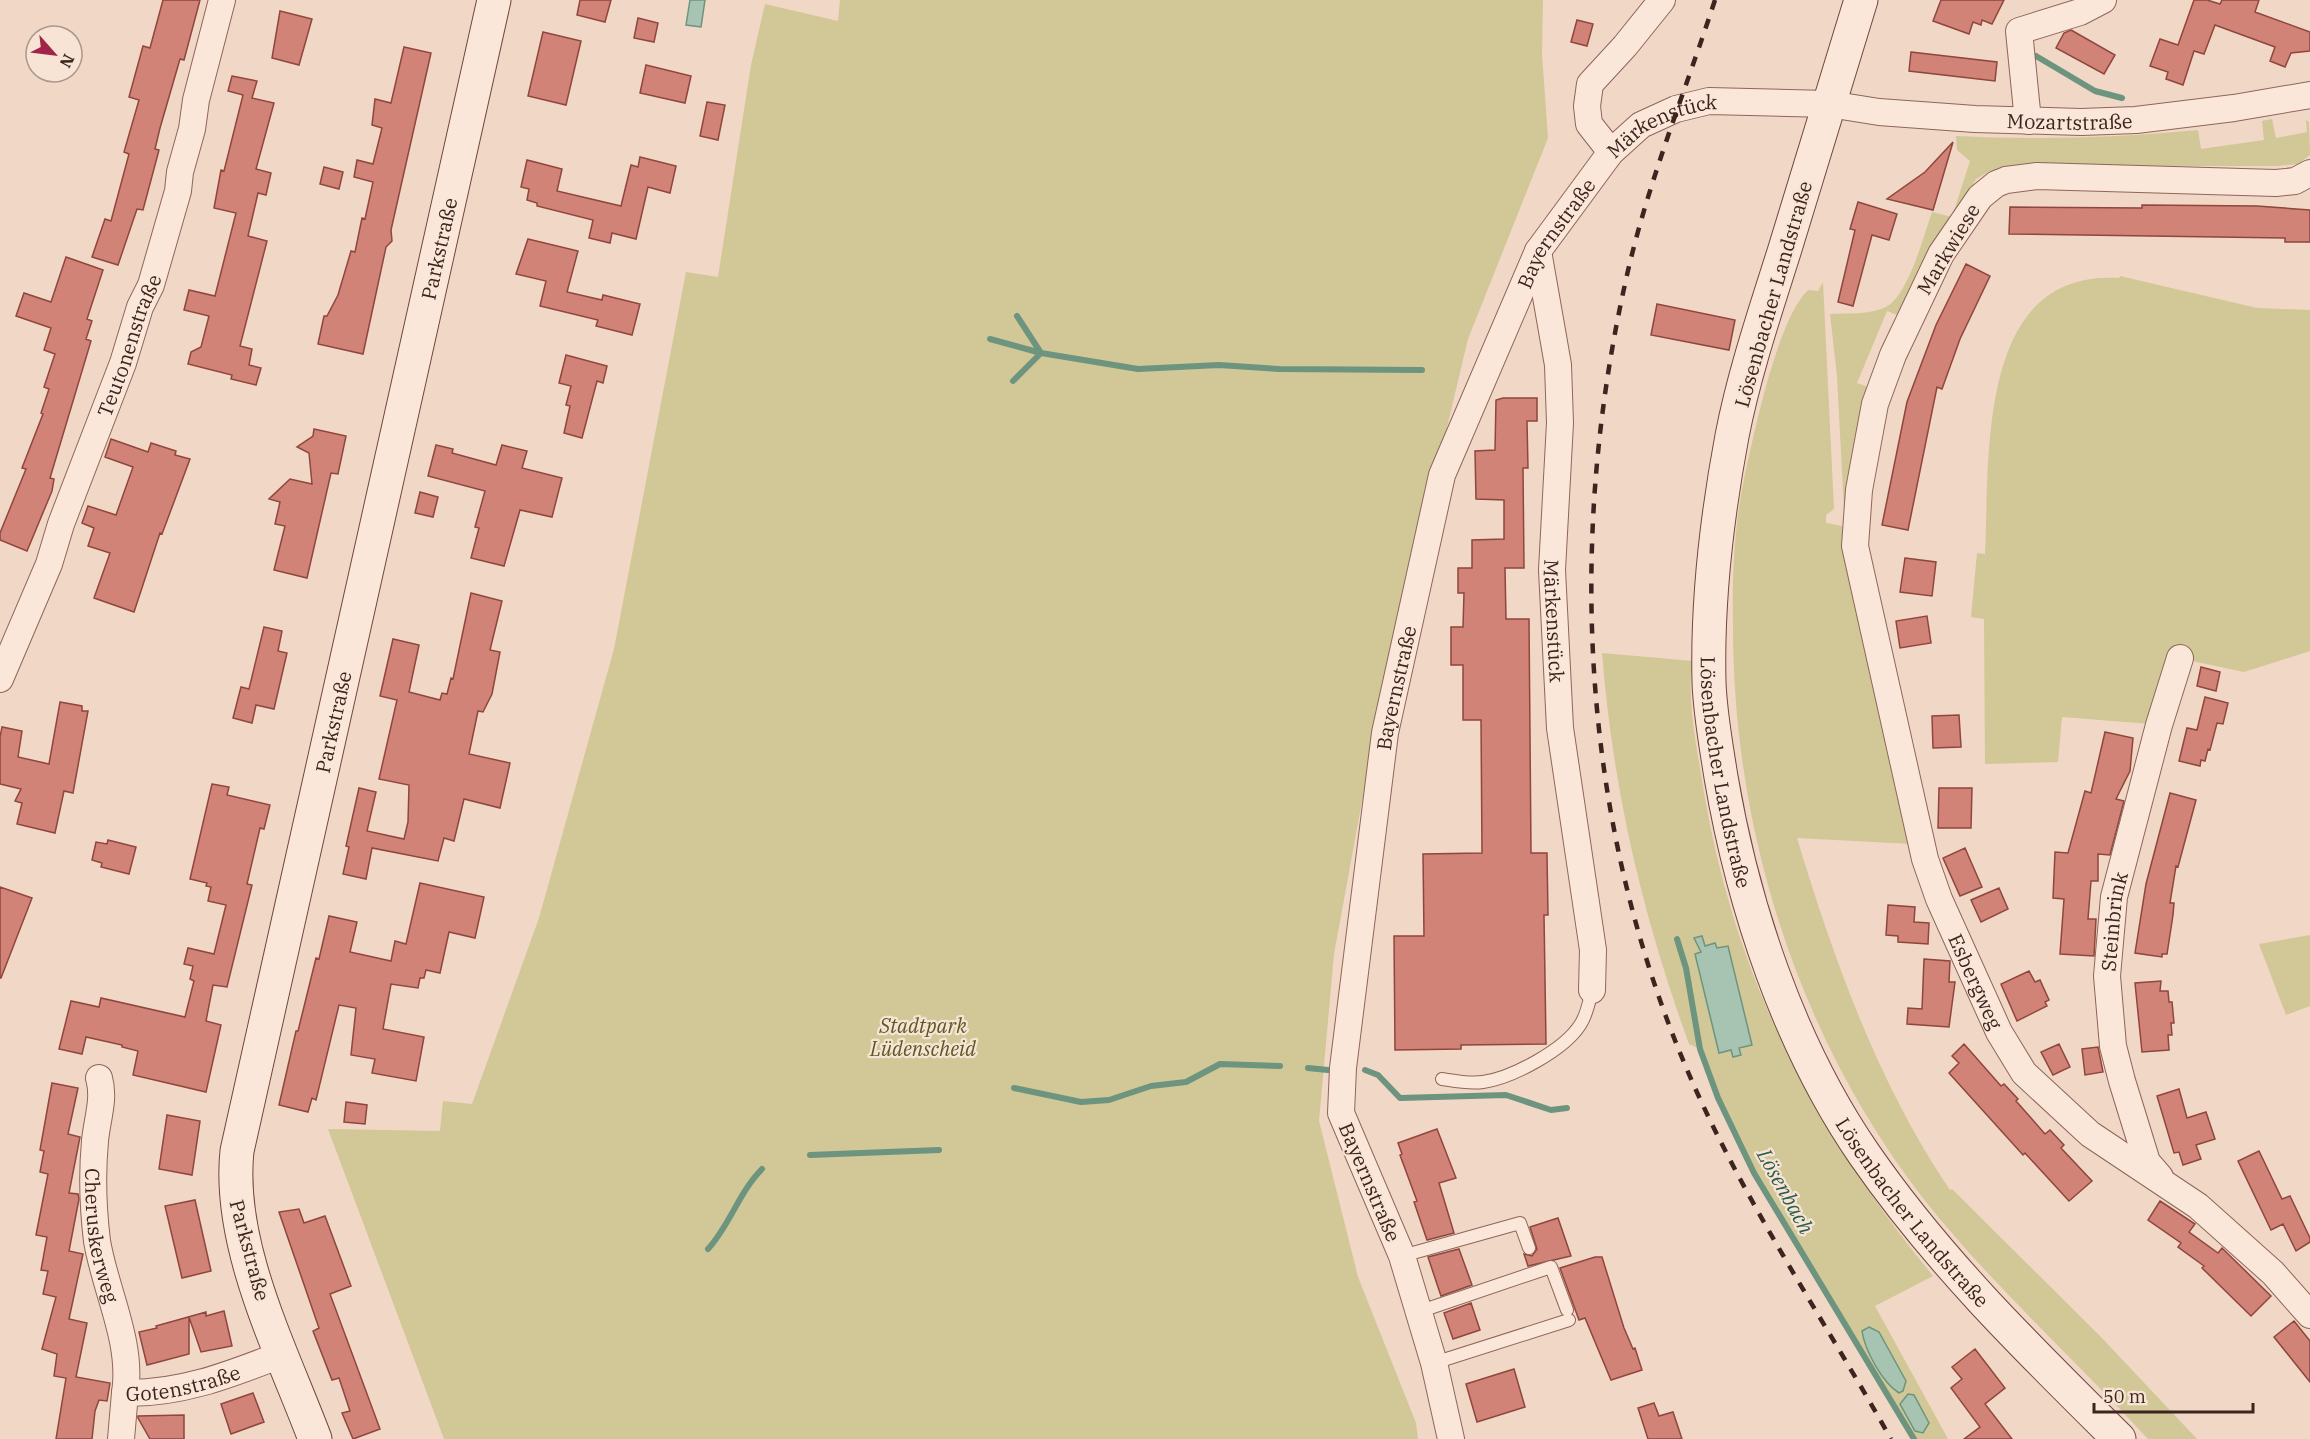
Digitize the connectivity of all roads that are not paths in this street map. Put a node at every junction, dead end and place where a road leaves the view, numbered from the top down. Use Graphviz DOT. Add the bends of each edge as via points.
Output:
graph roads {
  1 [pos="222,0"];
  2 [pos="494,0"];
  3 [pos="1662,0"];
  4 [pos="1861,0"];
  5 [pos="2103,0"];
  6 [pos="2310,95"];
  7 [pos="1829,104"];
  8 [pos="2028,121"];
  9 [pos="1611,152"];
  10 [pos="2310,173"];
  11 [pos="1538,250"];
  12 [pos="1857,521"];
  13 [pos="2180,658"];
  14 [pos="0,679"];
  15 [pos="1592,990"];
  16 [pos="99,1078"];
  17 [pos="1442,1079"];
  18 [pos="2164,1182"];
  19 [pos="1529,1248"];
  20 [pos="1402,1256"];
  21 [pos="1418,1312"];
  22 [pos="2310,1315"];
  23 [pos="283,1354"];
  24 [pos="1434,1363"];
  25 [pos="125,1393"];
  26 [pos="121,1439"];
  27 [pos="315,1439"];
  28 [pos="1451,1439"];
  29 [pos="2119,1439"];
  1 -- 14 [label="street, Teutonenstraße" via="178,190 151,285 49,564"];
  2 -- 23 [label="main road, Parkstraße" via="237,1151 234,1189 238,1213 253,1276"];
  3 -- 9 [label="street, Märkenstück" via="1590,84 1588,124"];
  4 -- 7 [label="main road, Lösenbacher Landstraße"];
  5 -- 8 [label="street" via="2080,12 2019,31"];
  6 -- 8 [label="street, Mozartstraße" via="2136,120"];
  7 -- 8 [label="street, Mozartstraße" via="1929,116"];
  7 -- 9 [label="street, Märkenstück" via="1709,100 1676,109 1641,126"];
  7 -- 29 [label="main road, Lösenbacher Landstraße" via="1743,389 1721,506 1713,576 1709,683 1729,819 1752,912 1770,963 1823,1087 1863,1153 1951,1268"];
  9 -- 11 [label="street, Bayernstraße"];
  10 -- 12 [label="street, Markwiese" via="2295,181 2276,183 2037,176 1996,184 1980,197 1941,254 1893,355 1875,404"];
  11 -- 15 [label="street, Märkenstück" via="1558,365 1560,423 1552,570 1560,728 1593,950"];
  11 -- 20 [label="street, Bayernstraße" via="1442,475 1385,733 1343,1068 1341,1113"];
  12 -- 18 [label="street, Esbergweg" via="1855,546 1860,573 1919,839 1940,899 1999,1032 2024,1073 2069,1118 2112,1151"];
  13 -- 18 [label="street, Steinbrink" via="2114,897 2107,976 2113,1046 2122,1082 2147,1162"];
  15 -- 17 [label="lane" via="1581,1024 1559,1048 1485,1082"];
  16 -- 25 [label="street, Cheruskerweg" via="103,1092 93,1172 97,1240 125,1354"];
  18 -- 22 [label="street, Esbergweg" via="2234,1237"];
  19 -- 20 [label="lane, Bayernstraße" via="1520,1223"];
  20 -- 21 [label="street, Bayernstraße"];
  21 -- 24 [label="street, Bayernstraße"];
  21 -- 24 [label="lane" via="1551,1267 1568,1315"];
  23 -- 25 [label="street, Gotenstraße" via="200,1385"];
  23 -- 27 [label="main road, Parkstraße"];
  24 -- 28 [label="street, Bayernstraße"];
  25 -- 26 [label="street, Gotenstraße"];
}
